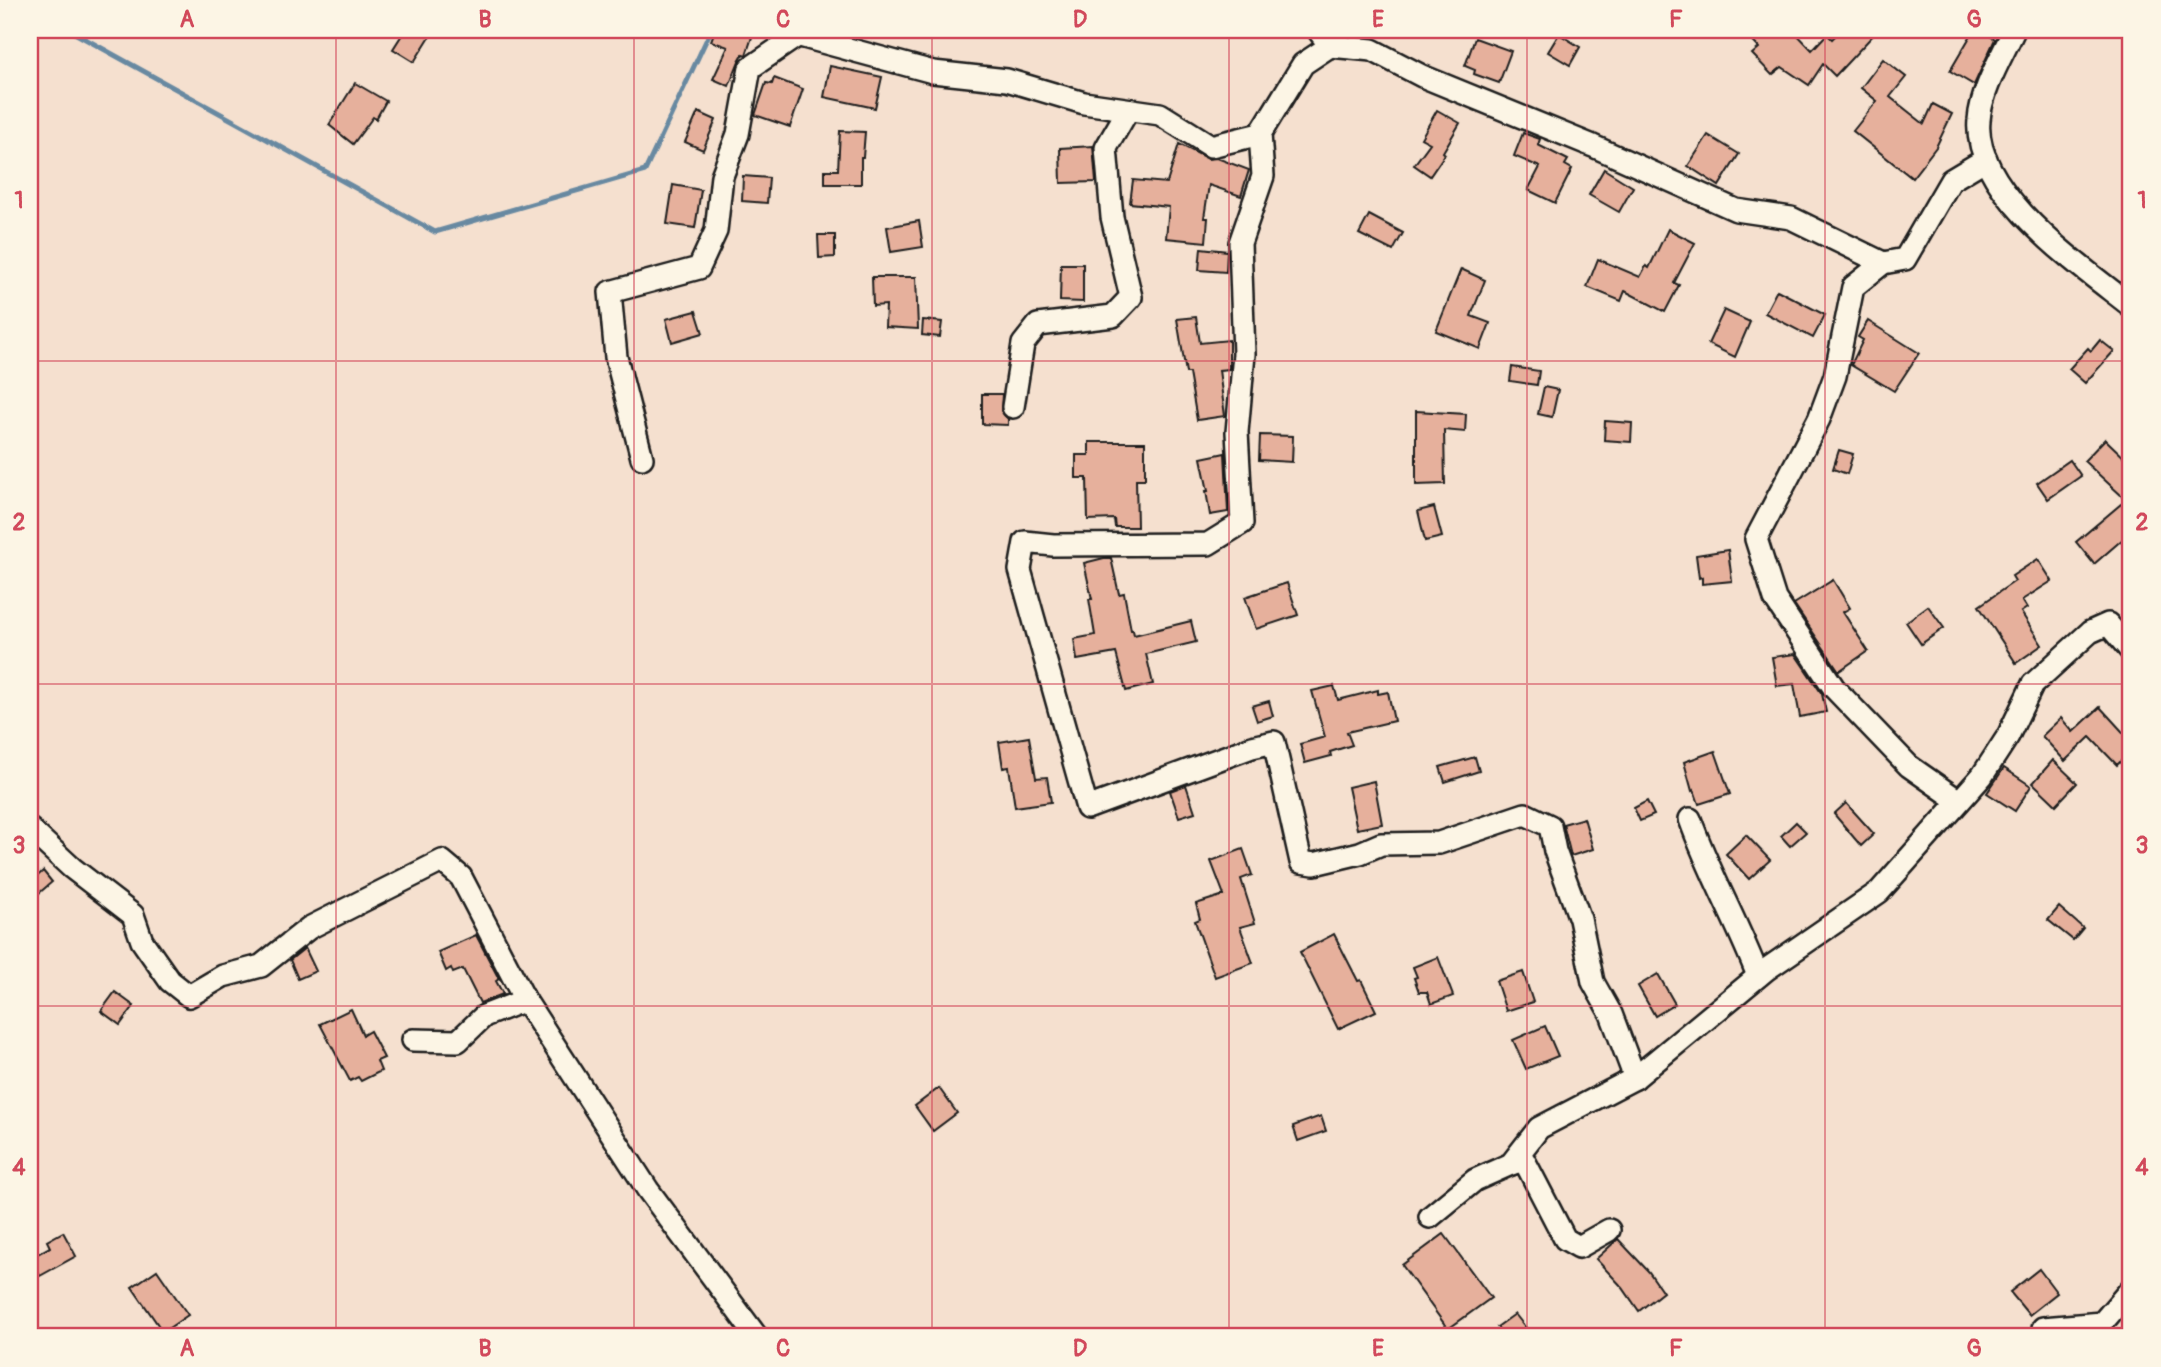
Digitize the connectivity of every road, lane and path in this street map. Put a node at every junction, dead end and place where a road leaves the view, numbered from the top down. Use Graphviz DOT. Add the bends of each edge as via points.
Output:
graph roads {
  1 [pos="2014,30"];
  2 [pos="787,33"];
  3 [pos="1324,38"];
  4 [pos="1128,110"];
  5 [pos="1260,134"];
  6 [pos="1986,159"];
  7 [pos="1883,263"];
  8 [pos="2131,306"];
  9 [pos="1013,407"];
  10 [pos="642,458"];
  11 [pos="2131,651"];
  12 [pos="1959,801"];
  13 [pos="1690,819"];
  14 [pos="30,830"];
  15 [pos="1759,976"];
  16 [pos="525,1000"];
  17 [pos="412,1040"];
  18 [pos="1635,1078"];
  19 [pos="1511,1164"];
  20 [pos="1430,1217"];
  21 [pos="1609,1230"];
  22 [pos="2131,1289"];
  23 [pos="2043,1328"];
  24 [pos="757,1337"];
  1 -- 6 [label="street" via="1989,83 1979,120"];
  2 -- 4 [label="street" via="933,72 1007,80 1084,103"];
  2 -- 10 [label="street" via="750,68 738,134 722,176 716,231 699,268 610,292 616,357"];
  3 -- 5 [label="street"];
  3 -- 7 [label="street" via="1372,50 1422,76 1736,210 1791,218"];
  4 -- 5 [label="street" via="1160,114 1211,146"];
  4 -- 9 [label="street" via="1106,148 1112,217 1131,297 1113,316 1038,325 1023,344"];
  5 -- 18 [label="street" via="1263,176 1240,243 1244,354 1237,432 1242,523 1208,544 1025,542 1020,570 1087,808 1274,742 1301,862 1314,864 1381,844 1439,843 1525,814 1550,826 1580,919 1593,982 1611,1014"];
  6 -- 7 [label="street" via="1951,180 1905,259"];
  6 -- 8 [label="street" via="2006,196 2049,241"];
  7 -- 12 [label="street" via="1853,287 1835,376 1819,419 1756,540 1774,598 1833,688 1909,766"];
  11 -- 12 [label="street" via="2108,624 2090,632 2033,684 1983,776"];
  12 -- 15 [label="street" via="1880,892"];
  13 -- 15 [label="street"];
  14 -- 16 [label="street" via="133,915 142,941 170,981 189,996 223,976 261,966 309,928 442,861 461,877"];
  15 -- 18 [label="street"];
  16 -- 17 [label="street" via="484,1016 458,1041"];
  16 -- 24 [label="street" via="648,1190"];
  18 -- 19 [label="street" via="1539,1128"];
  19 -- 20 [label="street" via="1475,1180"];
  19 -- 21 [label="street" via="1524,1160 1565,1239 1579,1247"];
  22 -- 23 [label="street" via="2102,1323"];
}
